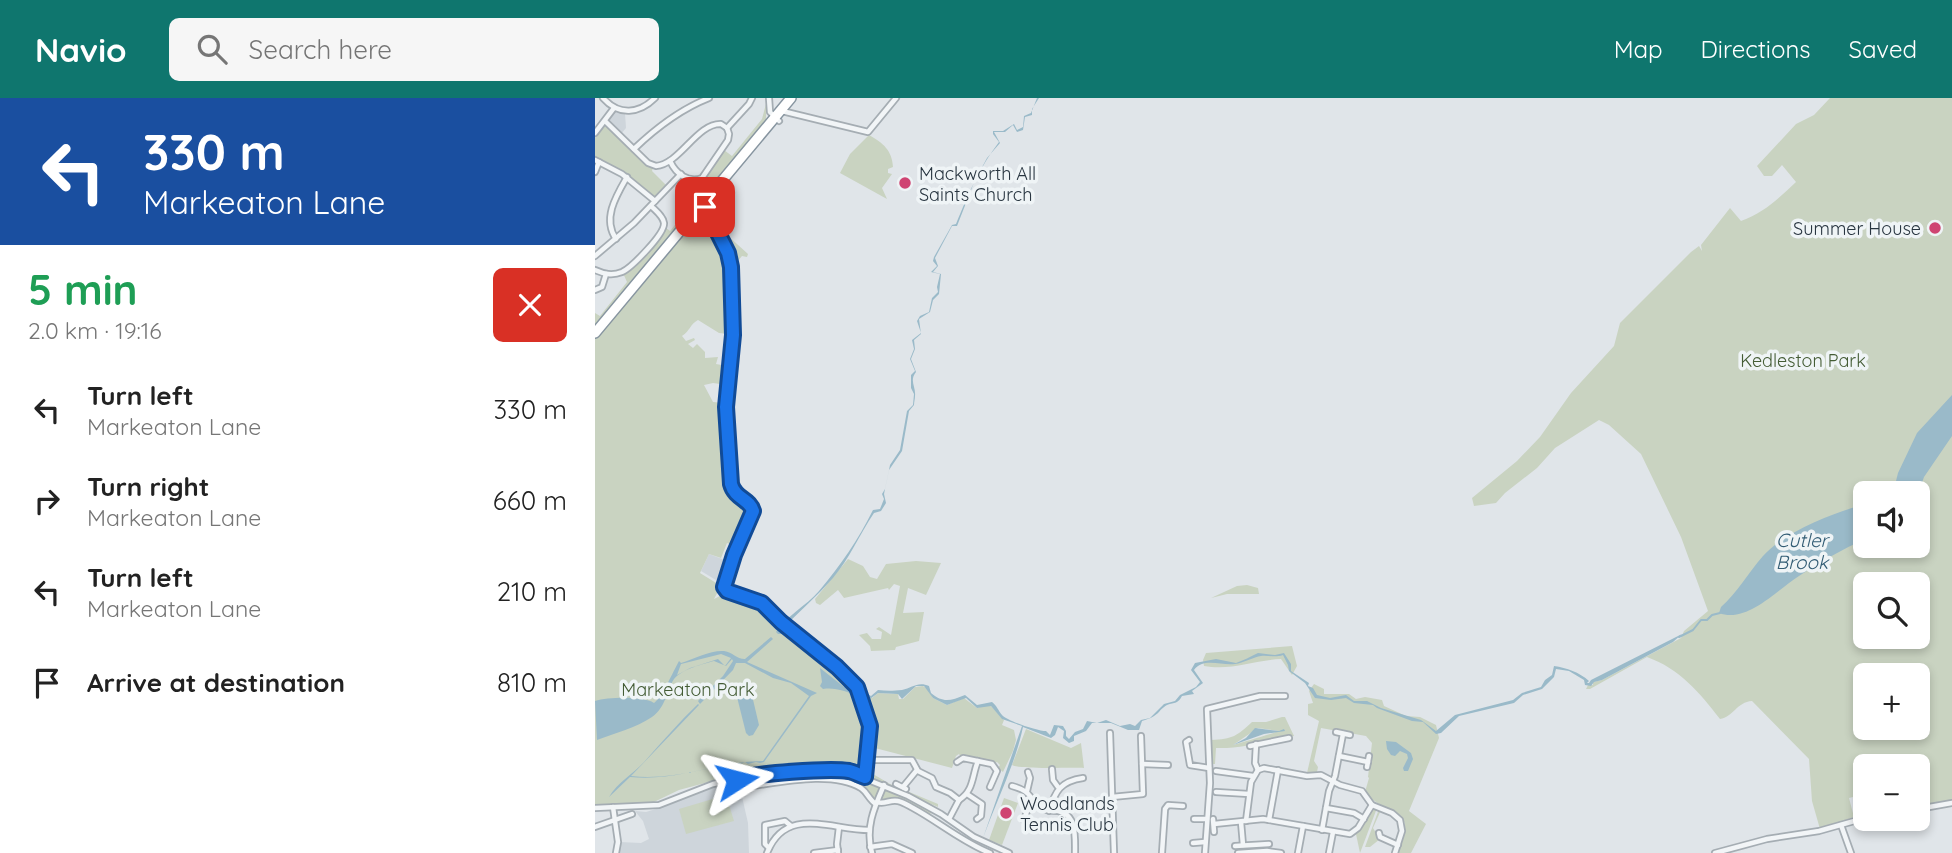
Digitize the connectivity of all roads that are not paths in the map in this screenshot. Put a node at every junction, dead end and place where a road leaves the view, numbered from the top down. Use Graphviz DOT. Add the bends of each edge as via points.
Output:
graph roads {
  1 [pos="603,98"];
  2 [pos="656,98"];
  3 [pos="709,98"];
  4 [pos="752,98"];
  5 [pos="769,98"];
  6 [pos="791,98"];
  7 [pos="797,98"];
  8 [pos="896,98"];
  9 [pos="693,101"];
  10 [pos="614,108"];
  11 [pos="781,116"];
  12 [pos="605,121"];
  13 [pos="727,128"];
  14 [pos="595,132"];
  15 [pos="634,149"];
  16 [pos="597,161"];
  17 [pos="670,161"];
  18 [pos="595,172"];
  19 [pos="681,174"];
  20 [pos="627,177"];
  21 [pos="655,201"];
  22 [pos="702,205"];
  23 [pos="651,206"];
  24 [pos="616,239"];
  25 [pos="595,256"];
  26 [pos="595,270"];
  27 [pos="606,274"];
  28 [pos="595,290"];
  29 [pos="595,333"];
  30 [pos="1285,696"];
  31 [pos="1336,732"];
  32 [pos="1110,733"];
  33 [pos="1343,734"];
  34 [pos="1350,735"];
  35 [pos="1142,736"];
  36 [pos="1286,740"];
  37 [pos="1186,741"];
  38 [pos="1339,756"];
  39 [pos="874,760"];
  40 [pos="978,761"];
  41 [pos="957,762"];
  42 [pos="1368,762"];
  43 [pos="1165,763"];
  44 [pos="1142,765"];
  45 [pos="1209,768"];
  46 [pos="1052,769"];
  47 [pos="917,770"];
  48 [pos="1258,770"];
  49 [pos="1278,770"];
  50 [pos="1216,771"];
  51 [pos="1028,772"];
  52 [pos="1253,776"];
  53 [pos="865,777"];
  54 [pos="1080,777"];
  55 [pos="737,779"];
  56 [pos="1333,781"];
  57 [pos="896,784"];
  58 [pos="884,785"];
  59 [pos="1012,786"];
  60 [pos="990,787"];
  61 [pos="1058,787"];
  62 [pos="1027,791"];
  63 [pos="1216,792"];
  64 [pos="967,794"];
  65 [pos="1249,794"];
  66 [pos="1112,797"];
  67 [pos="959,800"];
  68 [pos="1035,800"];
  69 [pos="877,803"];
  70 [pos="1082,803"];
  71 [pos="1952,803"];
  72 [pos="1372,805"];
  73 [pos="1183,806"];
  74 [pos="1930,806"];
  75 [pos="613,807"];
  76 [pos="595,808"];
  77 [pos="1326,808"];
  78 [pos="1049,811"];
  79 [pos="1063,813"];
  80 [pos="632,814"];
  81 [pos="949,819"];
  82 [pos="977,819"];
  83 [pos="1194,819"];
  84 [pos="1364,819"];
  85 [pos="613,820"];
  86 [pos="1024,820"];
  87 [pos="1269,820"];
  88 [pos="1211,821"];
  89 [pos="1244,821"];
  90 [pos="1853,822"];
  91 [pos="1841,825"];
  92 [pos="791,826"];
  93 [pos="595,827"];
  94 [pos="839,827"];
  95 [pos="1303,827"];
  96 [pos="869,830"];
  97 [pos="1322,830"];
  98 [pos="1214,832"];
  99 [pos="1333,832"];
  100 [pos="974,837"];
  101 [pos="1380,837"];
  102 [pos="1266,841"];
  103 [pos="1205,842"];
  104 [pos="1193,843"];
  105 [pos="970,844"];
  106 [pos="1243,845"];
  107 [pos="1398,845"];
  108 [pos="1235,846"];
  109 [pos="768,850"];
  110 [pos="871,850"];
  111 [pos="838,851"];
  112 [pos="616,853"];
  113 [pos="814,853"];
  114 [pos="912,853"];
  115 [pos="990,853"];
  116 [pos="1009,853"];
  117 [pos="1075,853"];
  118 [pos="1114,853"];
  119 [pos="1162,853"];
  120 [pos="1205,853"];
  121 [pos="1238,853"];
  122 [pos="1277,853"];
  123 [pos="1298,853"];
  124 [pos="1329,853"];
  125 [pos="1395,853"];
  126 [pos="1715,853"];
  127 [pos="1851,853"];
  1 -- 10 [label="street"];
  2 -- 10 [label="street" via="635,111"];
  3 -- 9 [label="street"];
  4 -- 13 [label="street"];
  5 -- 11 [label="street" via="770,112"];
  6 -- 11 [label="highway"];
  7 -- 11 [label="highway"];
  8 -- 11 [label="street" via="868,132"];
  9 -- 15 [label="street"];
  10 -- 12 [label="street"];
  11 -- 22 [label="highway"];
  12 -- 14 [label="street"];
  12 -- 15 [label="street"];
  13 -- 17 [label="street" via="711,125"];
  13 -- 19 [label="street" via="728,140 702,178 689,180"];
  15 -- 17 [label="street" via="653,166"];
  16 -- 18 [label="street"];
  16 -- 20 [label="street"];
  17 -- 19 [label="street"];
  19 -- 21 [label="street"];
  20 -- 21 [label="street"];
  20 -- 24 [label="street" via="609,217"];
  21 -- 23 [label="street"];
  22 -- 29 [label="highway"];
  22 -- 53 [label="street" via="731,262 733,335 726,407 731,484 734,494 753,511 723,585 727,591 762,603 860,691 870,726"];
  23 -- 24 [label="street"];
  23 -- 27 [label="street" via="663,220 661,232 628,268"];
  24 -- 25 [label="street"];
  26 -- 27 [label="street"];
  27 -- 28 [label="street" via="603,285"];
  30 -- 45 [label="street" via="1260,696 1208,708"];
  31 -- 33 [label="street"];
  32 -- 66 [label="street"];
  33 -- 34 [label="street"];
  33 -- 38 [label="street"];
  35 -- 44 [label="street"];
  36 -- 48 [label="street" via="1253,745"];
  37 -- 45 [label="street" via="1190,765"];
  38 -- 42 [label="street"];
  38 -- 56 [label="street"];
  39 -- 47 [label="street" via="910,760"];
  40 -- 41 [label="street" via="963,758"];
  40 -- 60 [label="street" via="991,763 997,770"];
  40 -- 64 [label="street"];
  43 -- 44 [label="street"];
  44 -- 66 [label="street" via="1142,795"];
  45 -- 88 [label="street"];
  46 -- 61 [label="street"];
  47 -- 57 [label="street" via="904,788"];
  47 -- 67 [label="street"];
  48 -- 49 [label="street"];
  48 -- 52 [label="street"];
  49 -- 56 [label="street" via="1321,775"];
  49 -- 87 [label="street"];
  50 -- 52 [label="street"];
  51 -- 62 [label="street"];
  52 -- 65 [label="street"];
  53 -- 55 [label="street" via="848,771 822,771"];
  53 -- 58 [label="street"];
  54 -- 61 [label="street"];
  55 -- 69 [label="street" via="745,787 802,779 840,781 863,789"];
  55 -- 75 [label="street" via="659,805"];
  56 -- 72 [label="street" via="1362,792"];
  56 -- 77 [label="street"];
  58 -- 69 [label="street"];
  58 -- 81 [label="street"];
  59 -- 62 [label="street"];
  61 -- 78 [label="street"];
  62 -- 68 [label="street"];
  63 -- 65 [label="street"];
  64 -- 67 [label="street"];
  64 -- 82 [label="street" via="982,804"];
  65 -- 89 [label="street"];
  66 -- 118 [label="street"];
  67 -- 81 [label="street"];
  68 -- 78 [label="street"];
  68 -- 86 [label="street"];
  69 -- 96 [label="street"];
  69 -- 105 [label="street" via="900,801"];
  70 -- 79 [label="street" via="1069,804"];
  71 -- 74 [label="street"];
  72 -- 84 [label="street"];
  72 -- 107 [label="street" via="1400,820"];
  73 -- 119 [label="street" via="1167,806"];
  75 -- 76 [label="street"];
  75 -- 85 [label="street"];
  77 -- 84 [label="street"];
  77 -- 97 [label="street"];
  78 -- 79 [label="street"];
  79 -- 117 [label="street" via="1073,823"];
  80 -- 85 [label="street"];
  81 -- 100 [label="street"];
  83 -- 88 [label="street"];
  84 -- 99 [label="street" via="1353,833"];
  85 -- 93 [label="street"];
  85 -- 112 [label="street"];
  87 -- 89 [label="street"];
  87 -- 95 [label="street"];
  88 -- 89 [label="street"];
  88 -- 98 [label="street"];
  88 -- 103 [label="street"];
  89 -- 106 [label="street"];
  90 -- 91 [label="street"];
  91 -- 126 [label="street"];
  91 -- 127 [label="street"];
  92 -- 94 [label="street" via="813,822"];
  92 -- 109 [label="street"];
  92 -- 109 [label="street" via="785,821 765,825"];
  94 -- 96 [label="street"];
  94 -- 111 [label="street"];
  95 -- 97 [label="street"];
  95 -- 123 [label="street"];
  96 -- 110 [label="street"];
  97 -- 99 [label="street"];
  99 -- 124 [label="street"];
  100 -- 105 [label="street"];
  100 -- 116 [label="street"];
  101 -- 107 [label="street"];
  102 -- 106 [label="street"];
  103 -- 104 [label="street"];
  103 -- 120 [label="street"];
  105 -- 115 [label="street"];
  106 -- 108 [label="street"];
  107 -- 125 [label="street"];
  110 -- 114 [label="street" via="892,844"];
  111 -- 113 [label="street"];
  121 -- 122 [label="street"];
}
